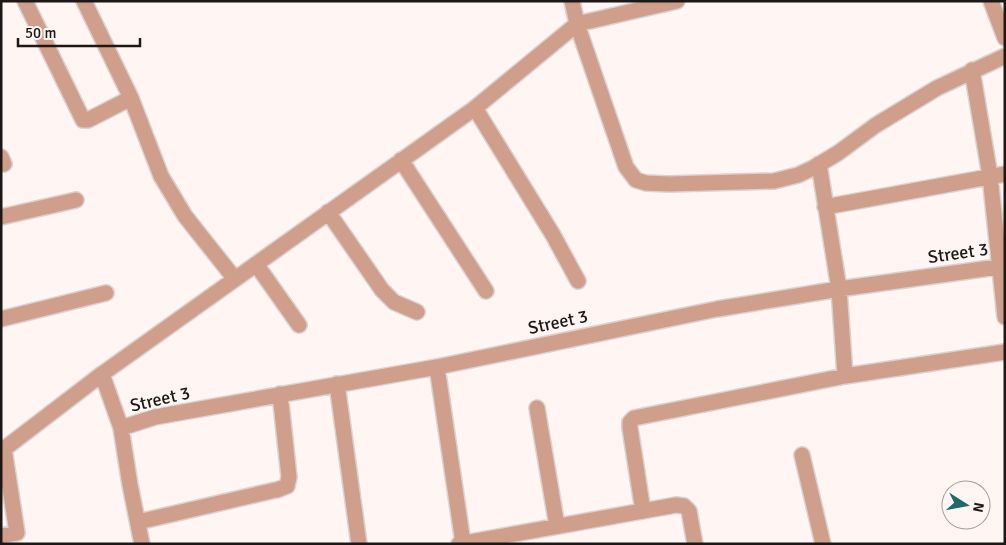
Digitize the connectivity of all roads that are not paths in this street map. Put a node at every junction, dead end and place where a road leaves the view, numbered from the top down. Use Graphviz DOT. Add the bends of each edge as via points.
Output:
graph roads {
  1 [pos="25,1"];
  2 [pos="84,1"];
  3 [pos="572,1"];
  4 [pos="677,1"];
  5 [pos="991,1"];
  6 [pos="578,24"];
  7 [pos="1005,38"];
  8 [pos="1005,56"];
  9 [pos="972,70"];
  10 [pos="131,98"];
  11 [pos="475,108"];
  12 [pos="401,160"];
  13 [pos="819,164"];
  14 [pos="997,175"];
  15 [pos="76,200"];
  16 [pos="825,207"];
  17 [pos="328,212"];
  18 [pos="1,218"];
  19 [pos="256,264"];
  20 [pos="1002,266"];
  21 [pos="235,279"];
  22 [pos="578,281"];
  23 [pos="839,289"];
  24 [pos="486,291"];
  25 [pos="106,293"];
  26 [pos="417,312"];
  27 [pos="1005,317"];
  28 [pos="1,319"];
  29 [pos="299,325"];
  30 [pos="1005,352"];
  31 [pos="437,366"];
  32 [pos="102,374"];
  33 [pos="845,376"];
  34 [pos="337,384"];
  35 [pos="280,394"];
  36 [pos="537,408"];
  37 [pos="120,428"];
  38 [pos="3,446"];
  39 [pos="802,455"];
  40 [pos="644,511"];
  41 [pos="138,522"];
  42 [pos="557,526"];
  43 [pos="1,536"];
  44 [pos="18,538"];
  45 [pos="461,543"];
  46 [pos="142,544"];
  47 [pos="359,544"];
  48 [pos="695,544"];
  49 [pos="823,544"];
  1 -- 10 [label="street" via="83,120"];
  2 -- 10 [label="street"];
  3 -- 6 [label="street"];
  4 -- 6 [label="street"];
  5 -- 7 [label="street"];
  6 -- 11 [label="street"];
  6 -- 13 [label="street" via="626,168 636,180 669,184 774,181 798,175"];
  8 -- 9 [label="street"];
  9 -- 13 [label="street" via="876,125"];
  9 -- 14 [label="street"];
  10 -- 21 [label="street" via="161,176 185,216"];
  11 -- 12 [label="street"];
  11 -- 22 [label="street"];
  12 -- 17 [label="street"];
  12 -- 24 [label="street"];
  13 -- 16 [label="street"];
  14 -- 16 [label="street"];
  14 -- 20 [label="street"];
  15 -- 18 [label="street"];
  16 -- 23 [label="street"];
  17 -- 19 [label="street"];
  17 -- 26 [label="street" via="382,290 394,302"];
  19 -- 21 [label="street"];
  19 -- 29 [label="street"];
  20 -- 23 [label="street, Street 3"];
  20 -- 27 [label="street"];
  21 -- 32 [label="street"];
  23 -- 31 [label="street, Street 3" via="717,308"];
  23 -- 33 [label="street"];
  25 -- 28 [label="street"];
  30 -- 33 [label="street"];
  31 -- 34 [label="street, Street 3"];
  31 -- 45 [label="street"];
  32 -- 37 [label="street"];
  32 -- 38 [label="street"];
  33 -- 40 [label="street" via="634,418 630,428"];
  34 -- 35 [label="street, Street 3"];
  34 -- 47 [label="street"];
  35 -- 37 [label="street, Street 3" via="155,417"];
  35 -- 41 [label="street" via="289,477 287,486"];
  36 -- 42 [label="street"];
  37 -- 41 [label="street"];
  38 -- 44 [label="street"];
  39 -- 49 [label="street"];
  40 -- 42 [label="street"];
  40 -- 48 [label="street" via="684,506 689,510"];
  41 -- 46 [label="street"];
  42 -- 45 [label="street"];
  43 -- 44 [label="street"];
}
